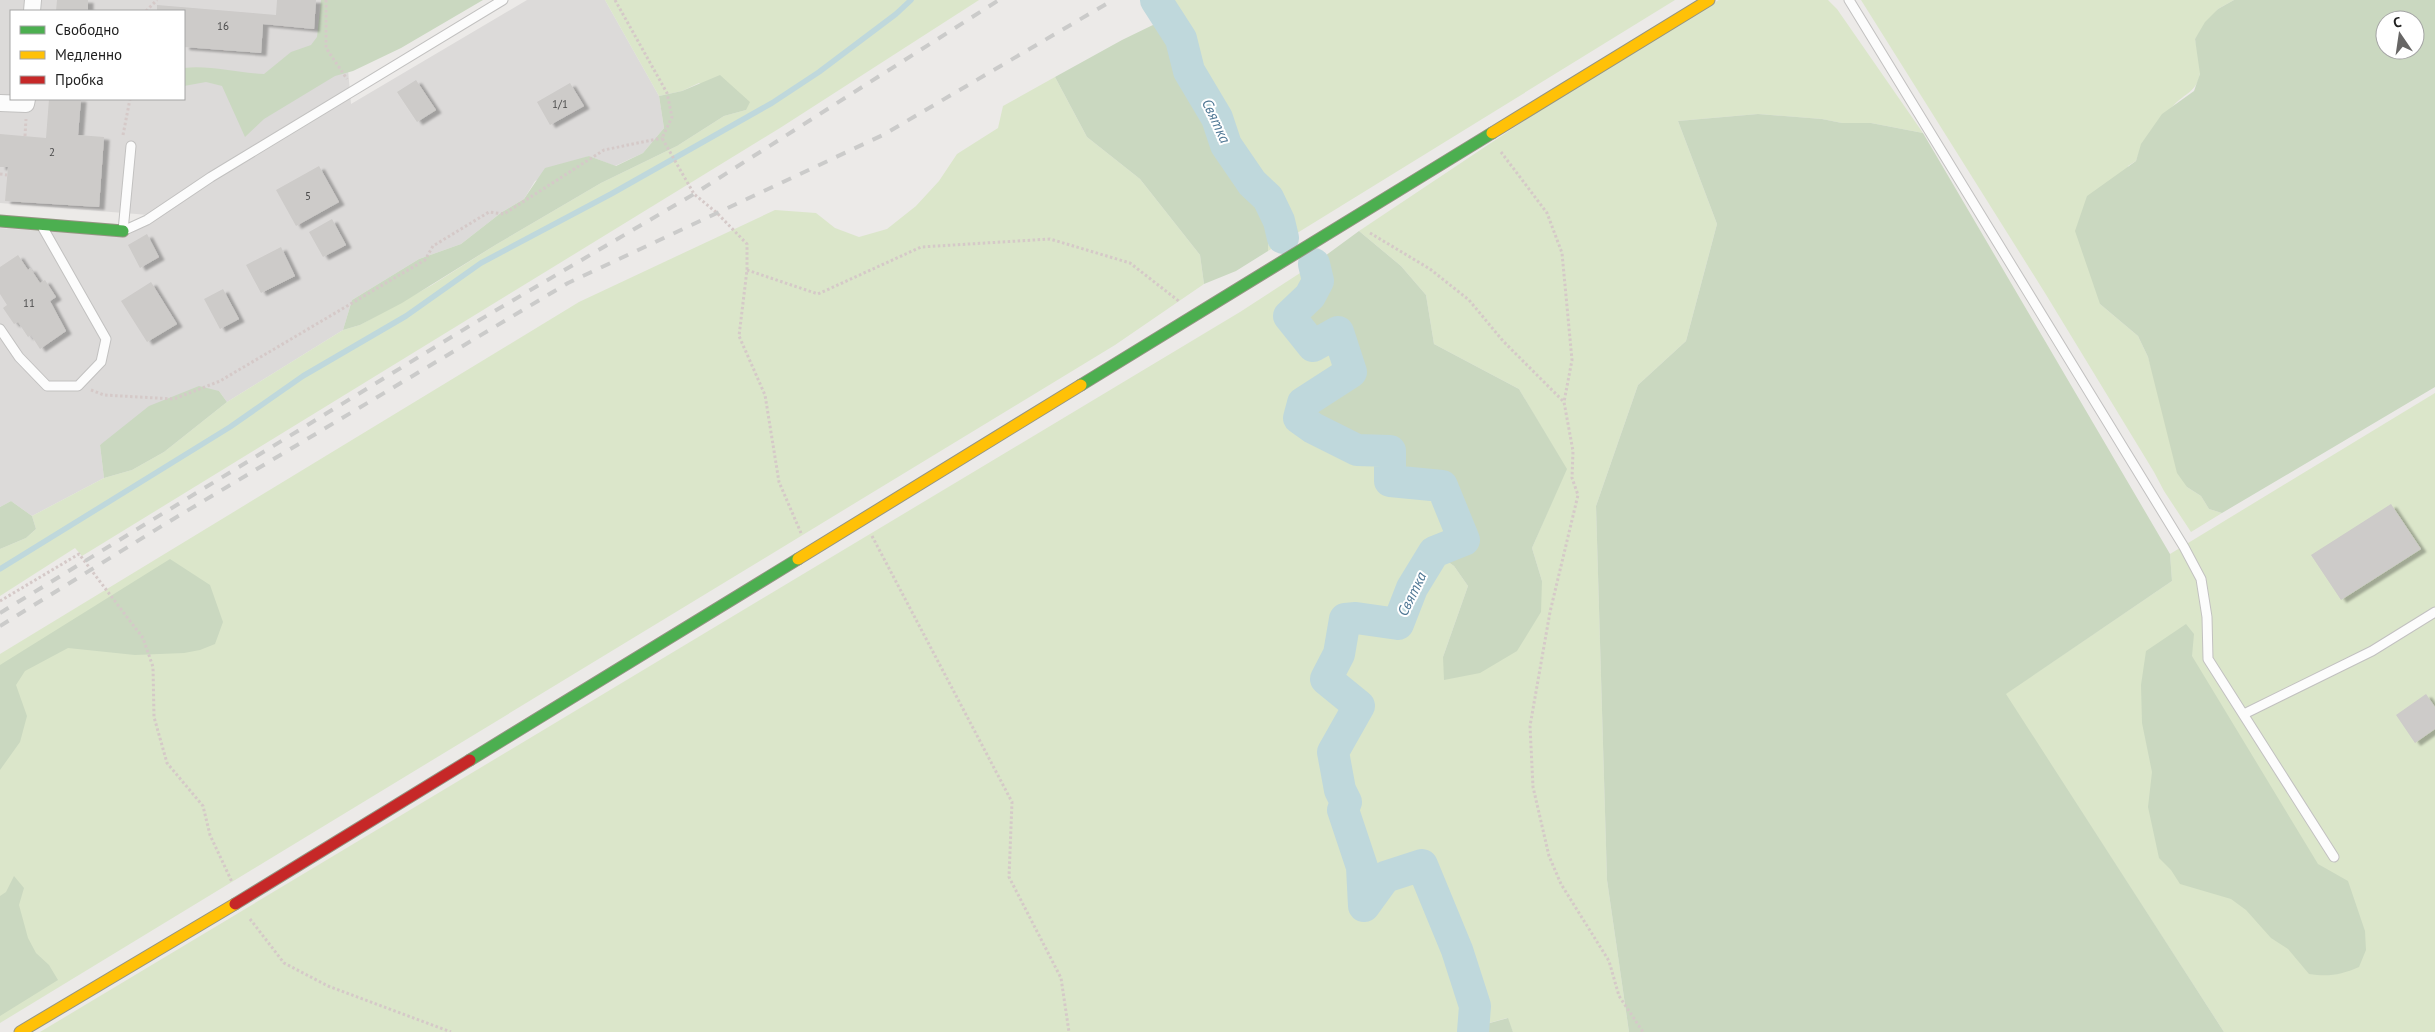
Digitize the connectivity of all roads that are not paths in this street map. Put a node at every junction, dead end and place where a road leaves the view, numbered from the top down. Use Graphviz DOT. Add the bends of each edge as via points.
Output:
graph roads {
  1 [pos="503,0"];
  2 [pos="1709,0"];
  3 [pos="1849,0"];
  4 [pos="27,100"];
  5 [pos="0,103"];
  6 [pos="130,146"];
  7 [pos="0,221"];
  8 [pos="41,224"];
  9 [pos="123,231"];
  10 [pos="0,329"];
  11 [pos="2435,612"];
  12 [pos="2244,714"];
  13 [pos="2334,857"];
  14 [pos="20,1032"];
  1 -- 9 [label="lane" via="211,177 147,220"];
  2 -- 14 [label="street" via="240,901"];
  3 -- 12 [label="lane" via="2184,547 2201,579 2207,617 2208,659"];
  4 -- 5 [label="street" via="26,104"];
  6 -- 9 [label="lane"];
  7 -- 8 [label="street"];
  8 -- 9 [label="street"];
  8 -- 10 [label="lane" via="106,339 102,362 78,386 47,386 18,357"];
  11 -- 12 [label="lane" via="2372,651"];
  12 -- 13 [label="lane"];
}
